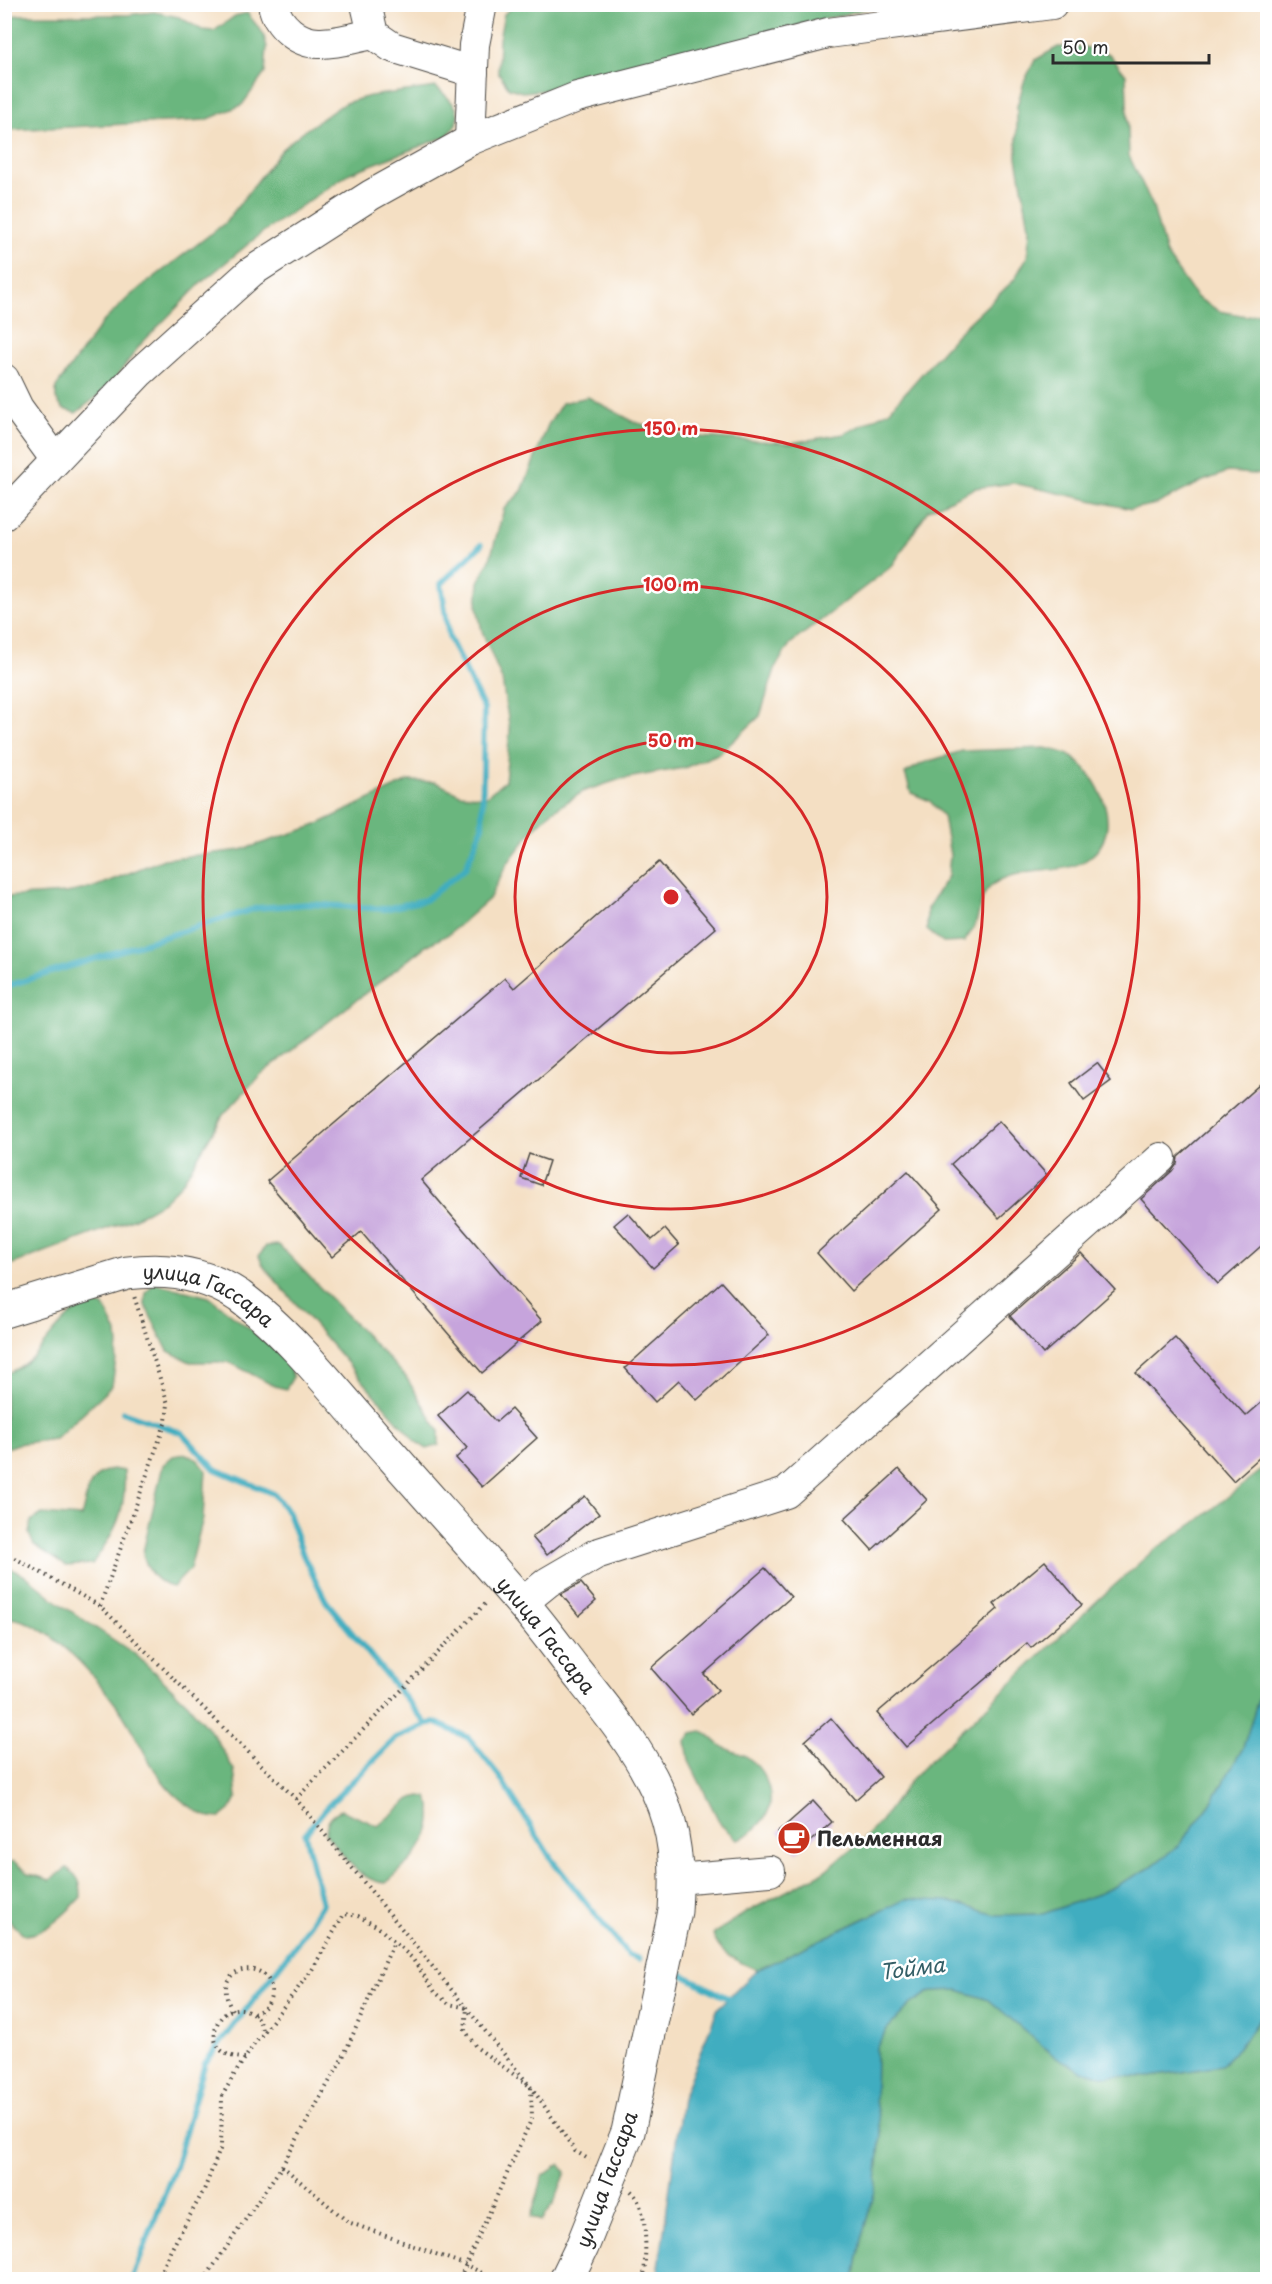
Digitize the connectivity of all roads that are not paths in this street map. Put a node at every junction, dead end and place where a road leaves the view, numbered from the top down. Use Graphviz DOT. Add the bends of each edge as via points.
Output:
graph roads {
  1 [pos="273,4"];
  2 [pos="366,4"];
  3 [pos="482,4"];
  4 [pos="1052,4"];
  5 [pos="373,34"];
  6 [pos="472,72"];
  7 [pos="470,140"];
  8 [pos="4,380"];
  9 [pos="56,460"];
  10 [pos="4,515"];
  11 [pos="1161,1158"];
  12 [pos="4,1311"];
  13 [pos="514,1593"];
  14 [pos="771,1871"];
  15 [pos="677,1879"];
  16 [pos="566,2280"];
  1 -- 5 [label="street" via="280,23 303,40 320,44"];
  2 -- 5 [label="street"];
  3 -- 6 [label="street"];
  4 -- 7 [label="street" via="828,33 577,97"];
  5 -- 6 [label="street" via="392,47"];
  6 -- 7 [label="street"];
  7 -- 9 [label="street" via="371,195 251,272 140,372"];
  8 -- 9 [label="street" via="18,408"];
  9 -- 10 [label="street"];
  11 -- 13 [label="street" via="786,1493 596,1554 548,1582"];
  12 -- 13 [label="main road, улица Гассара" via="127,1273 166,1270 208,1280 238,1296 294,1346"];
  13 -- 15 [label="main road, улица Гассара" via="624,1732 644,1764 669,1820"];
  14 -- 15 [label="street"];
  15 -- 16 [label="main road, улица Гассара" via="675,1911 628,2133 605,2164 582,2247"];
}
